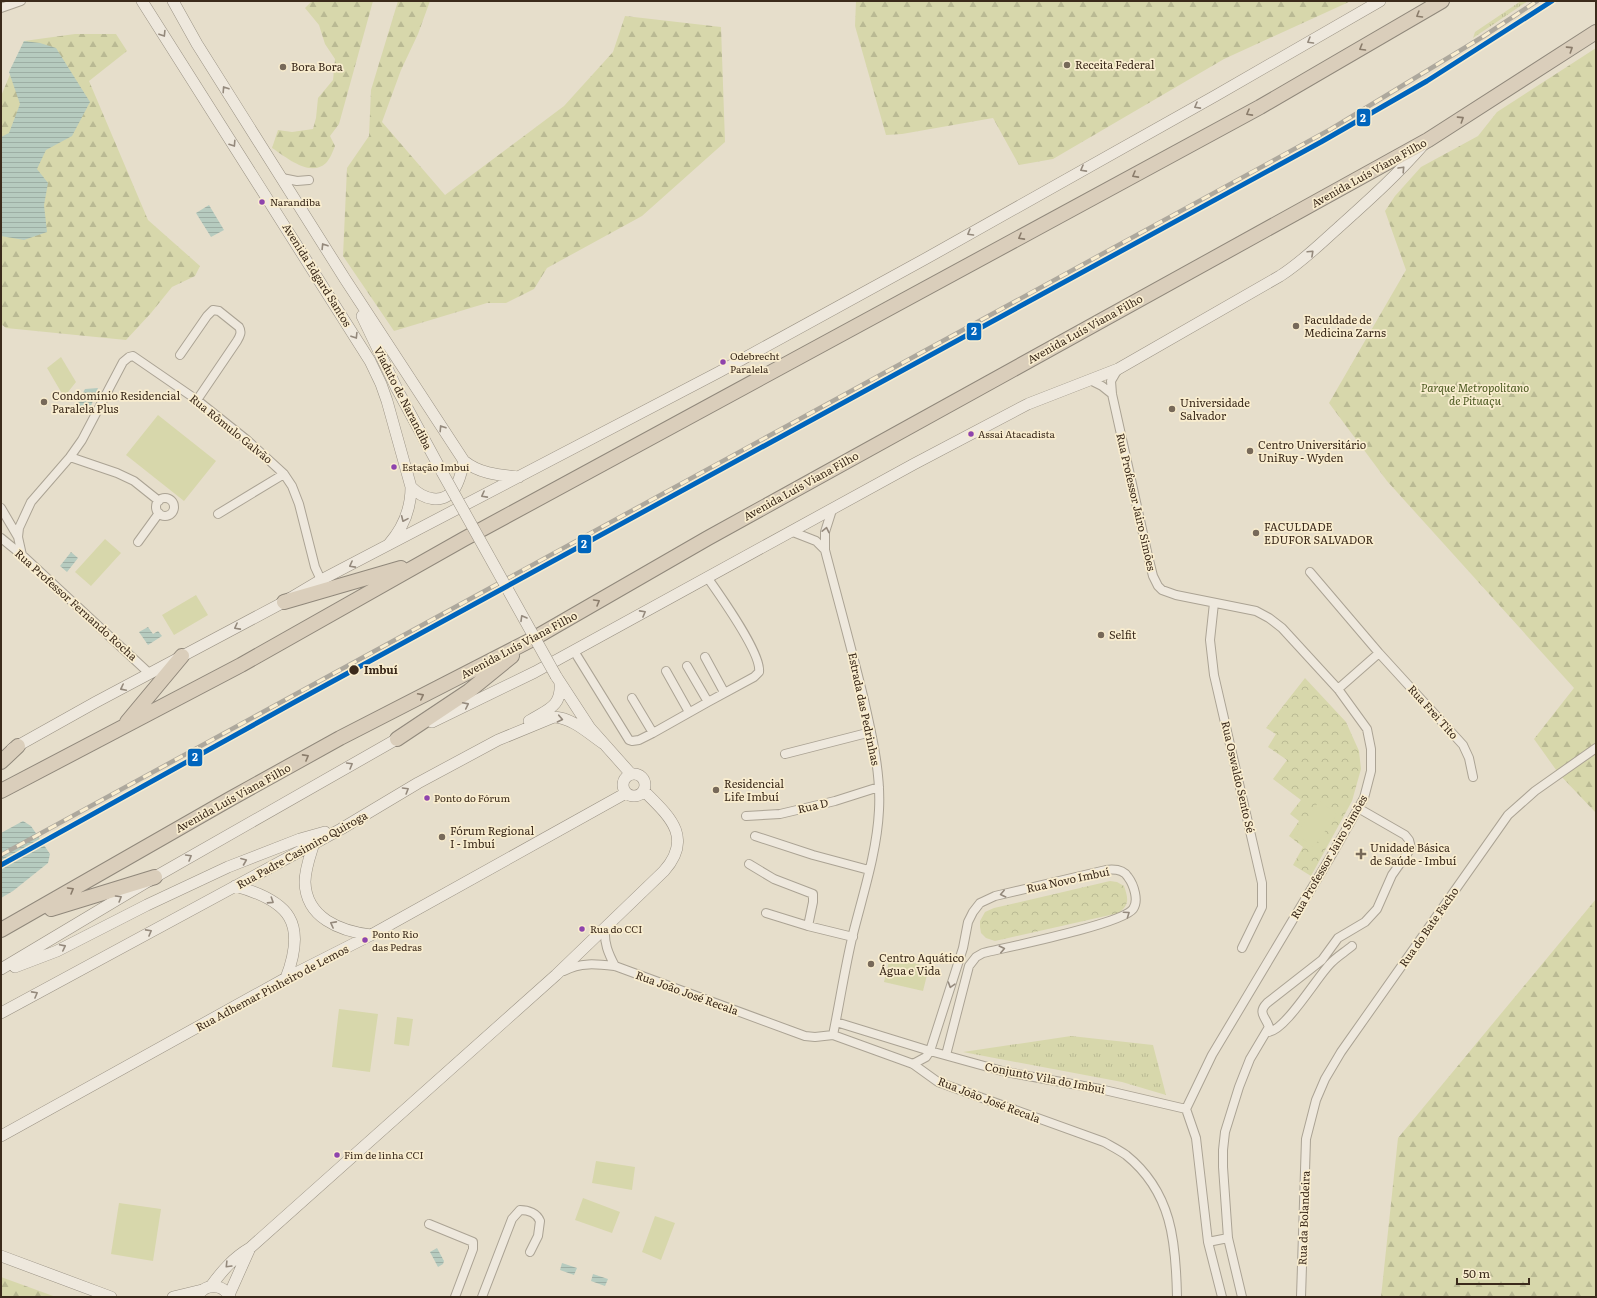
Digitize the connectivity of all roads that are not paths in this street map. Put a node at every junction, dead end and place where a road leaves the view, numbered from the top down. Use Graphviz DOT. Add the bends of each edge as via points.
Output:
graph roads {
  1 [pos="21,1"];
  2 [pos="142,1"];
  3 [pos="172,1"];
  4 [pos="1380,1"];
  5 [pos="1442,1"];
  6 [pos="1,8"];
  7 [pos="1596,32"];
  8 [pos="1428,140"];
  9 [pos="282,178"];
  10 [pos="309,180"];
  11 [pos="345,279"];
  12 [pos="180,355"];
  13 [pos="1118,369"];
  14 [pos="1090,380"];
  15 [pos="1112,394"];
  16 [pos="196,400"];
  17 [pos="70,457"];
  18 [pos="464,461"];
  19 [pos="284,474"];
  20 [pos="519,477"];
  21 [pos="411,487"];
  22 [pos="159,501"];
  23 [pos="1,508"];
  24 [pos="832,510"];
  25 [pos="159,514"];
  26 [pos="218,514"];
  27 [pos="793,532"];
  28 [pos="18,537"];
  29 [pos="1,538"];
  30 [pos="138,542"];
  31 [pos="386,547"];
  32 [pos="825,550"];
  33 [pos="22,555"];
  34 [pos="421,563"];
  35 [pos="1310,572"];
  36 [pos="708,577"];
  37 [pos="321,580"];
  38 [pos="284,602"];
  39 [pos="1214,603"];
  40 [pos="531,640"];
  41 [pos="574,651"];
  42 [pos="1379,653"];
  43 [pos="182,656"];
  44 [pos="705,658"];
  45 [pos="687,666"];
  46 [pos="666,671"];
  47 [pos="150,674"];
  48 [pos="558,679"];
  49 [pos="1338,689"];
  50 [pos="724,692"];
  51 [pos="632,698"];
  52 [pos="708,702"];
  53 [pos="689,712"];
  54 [pos="120,729"];
  55 [pos="871,732"];
  56 [pos="653,733"];
  57 [pos="397,738"];
  58 [pos="498,740"];
  59 [pos="604,744"];
  60 [pos="18,746"];
  61 [pos="1596,748"];
  62 [pos="785,754"];
  63 [pos="1,755"];
  64 [pos="1,762"];
  65 [pos="628,776"];
  66 [pos="1473,778"];
  67 [pos="879,787"];
  68 [pos="1,791"];
  69 [pos="626,793"];
  70 [pos="641,793"];
  71 [pos="1358,808"];
  72 [pos="746,816"];
  73 [pos="341,828"];
  74 [pos="755,836"];
  75 [pos="314,843"];
  76 [pos="749,864"];
  77 [pos="869,870"];
  78 [pos="155,877"];
  79 [pos="235,886"];
  80 [pos="766,913"];
  81 [pos="20,920"];
  82 [pos="808,926"];
  83 [pos="605,929"];
  84 [pos="1,930"];
  85 [pos="371,935"];
  86 [pos="853,937"];
  87 [pos="1352,946"];
  88 [pos="1242,948"];
  89 [pos="615,966"];
  90 [pos="1,969"];
  91 [pos="1,972"];
  92 [pos="556,975"];
  93 [pos="286,978"];
  94 [pos="944,1007"];
  95 [pos="957,1011"];
  96 [pos="1,1013"];
  97 [pos="836,1022"];
  98 [pos="1267,1032"];
  99 [pos="833,1035"];
  100 [pos="930,1050"];
  101 [pos="946,1055"];
  102 [pos="913,1064"];
  103 [pos="1186,1109"];
  104 [pos="1,1136"];
  105 [pos="1306,1139"];
  106 [pos="429,1224"];
  107 [pos="1228,1238"];
  108 [pos="1208,1242"];
  109 [pos="250,1248"];
  110 [pos="530,1252"];
  111 [pos="1,1256"];
  112 [pos="204,1291"];
  113 [pos="229,1296"];
  114 [pos="111,1297"];
  115 [pos="173,1297"];
  116 [pos="454,1297"];
  117 [pos="482,1297"];
  118 [pos="1177,1297"];
  119 [pos="1222,1297"];
  120 [pos="1242,1297"];
  121 [pos="1301,1297"];
  1 -- 6 [label="street"];
  2 -- 21 [label="main road, Avenida Edgard Santos, one-way" via="370,360 387,401"];
  9 -- 3 [label="main road, Avenida Edgard Santos, one-way"];
  4 -- 20 [label="main road, one-way" via="925,259 719,372"];
  5 -- 34 [label="highway, one-way" via="1260,107"];
  8 -- 7 [label="highway, Avenida Luís Viana Filho, one-way"];
  13 -- 8 [label="main road, Avenida Luís Viana Filho, one-way" via="1292,269 1400,172"];
  40 -- 8 [label="highway, Avenida Luís Viana Filho, one-way" via="708,538"];
  9 -- 10 [label="street"];
  11 -- 9 [label="main road, Avenida Edgard Santos, one-way"];
  18 -- 11 [label="main road, Avenida Edgard Santos, one-way"];
  48 -- 11 [label="main road, Viaduto de Narandiba, one-way, bridge" via="397,389"];
  12 -- 16 [label="street" via="206,316 213,310 219,311 241,330 237,341"];
  13 -- 14 [label="main road, Avenida Luís Viana Filho"];
  13 -- 15 [label="street, Rua Professor Jairo Simões" via="1111,381"];
  14 -- 15 [label="street"];
  14 -- 24 [label="main road, Avenida Luís Viana Filho" via="1028,404"];
  15 -- 39 [label="street, Rua Professor Jairo Simões" via="1156,583 1162,590"];
  16 -- 17 [label="street, Rua Rômulo Galvão" via="137,358 129,357 123,362 88,430"];
  16 -- 19 [label="street, Rua Rômulo Galvão" via="247,440"];
  17 -- 22 [label="street" via="116,472 134,481"];
  17 -- 28 [label="street" via="31,502 19,528"];
  18 -- 20 [label="main road, Avenida Edgard Santos" via="480,471"];
  18 -- 21 [label="main road" via="455,488 446,497 431,499"];
  19 -- 26 [label="street"];
  19 -- 37 [label="street, Rua Rômulo Galvão" via="299,504 315,567"];
  20 -- 31 [label="main road, one-way"];
  21 -- 31 [label="main road, Avenida Edgard Santos, one-way" via="407,514 399,531"];
  22 -- 25 [label="street" via="156,506"];
  22 -- 25 [label="street" via="170,500 174,507 167,516"];
  23 -- 28 [label="street"];
  24 -- 27 [label="main road, Avenida Luís Viana Filho"];
  32 -- 24 [label="street, Estrada das Pedrinhas, one-way" via="825,532"];
  25 -- 30 [label="street"];
  27 -- 32 [label="street" via="816,541"];
  27 -- 36 [label="main road, Avenida Luís Viana Filho"];
  28 -- 33 [label="street"];
  29 -- 33 [label="street, Rua Professor Fernando Rocha"];
  31 -- 37 [label="main road, one-way"];
  32 -- 55 [label="street, Estrada das Pedrinhas"];
  33 -- 47 [label="street, Rua Professor Fernando Rocha"];
  34 -- 38 [label="highway"];
  34 -- 54 [label="highway"];
  35 -- 42 [label="street, Rua Frei Tito"];
  41 -- 36 [label="main road, Avenida Luís Viana Filho, one-way"];
  36 -- 50 [label="street" via="753,650 760,667 754,677"];
  37 -- 38 [label="main road"];
  38 -- 43 [label="main road, one-way"];
  39 -- 49 [label="street, Rua Professor Jairo Simões" via="1256,611 1269,618 1282,628"];
  39 -- 88 [label="street, Rua Oswaldo Sento Sé" via="1210,640 1214,675 1262,883 1262,907"];
  40 -- 57 [label="highway" via="469,691"];
  81 -- 40 [label="highway, Avenida Luís Viana Filho, one-way" via="340,738"];
  41 -- 56 [label="street" via="629,740 639,740"];
  57 -- 41 [label="main road, Avenida Luís Viana Filho, one-way"];
  42 -- 49 [label="street"];
  42 -- 66 [label="street, Rua Frei Tito" via="1463,745"];
  43 -- 47 [label="main road"];
  43 -- 54 [label="highway"];
  44 -- 50 [label="street"];
  45 -- 52 [label="street"];
  46 -- 53 [label="street"];
  47 -- 60 [label="main road, one-way"];
  48 -- 58 [label="main road" via="560,691 556,704"];
  48 -- 59 [label="main road, Rua Padre Casimiro Quiroga" via="590,728"];
  49 -- 71 [label="street, Rua Professor Jairo Simões" via="1367,729 1371,749 1370,778 1367,791"];
  50 -- 52 [label="street"];
  51 -- 56 [label="street"];
  52 -- 53 [label="street"];
  53 -- 56 [label="street"];
  54 -- 68 [label="highway"];
  55 -- 62 [label="street"];
  55 -- 67 [label="street, Estrada das Pedrinhas"];
  78 -- 57 [label="main road, Avenida Luís Viana Filho, one-way"];
  58 -- 59 [label="main road, Rua Padre Casimiro Quiroga, one-way" via="554,717 573,723"];
  73 -- 58 [label="main road, Rua Padre Casimiro Quiroga, one-way"];
  59 -- 65 [label="main road, Rua Padre Casimiro Quiroga"];
  60 -- 63 [label="main road"];
  60 -- 64 [label="highway"];
  61 -- 105 [label="street, Rua do Bate Facho" via="1535,790 1508,815 1341,1052 1316,1100"];
  65 -- 69 [label="main road" via="623,785"];
  65 -- 70 [label="main road" via="638,774 643,778 645,785"];
  67 -- 72 [label="street, Rua D" via="803,809 780,814"];
  67 -- 77 [label="street, Estrada das Pedrinhas" via="879,811"];
  69 -- 70 [label="main road" via="632,796"];
  69 -- 85 [label="main road, Rua Adhemar Pinheiro de Lemos"];
  70 -- 83 [label="main road" via="654,801 671,819 676,828 678,843 674,858 664,871"];
  71 -- 98 [label="street" via="1405,835 1410,840 1411,848 1392,875 1377,909 1365,922 1338,938 1322,960 1264,1006 1262,1014 1268,1024"];
  71 -- 103 [label="street, Rua Professor Jairo Simões" via="1212,1055"];
  73 -- 75 [label="main road, Rua Padre Casimiro Quiroga"];
  91 -- 73 [label="main road, one-way" via="57,951 228,867 300,840"];
  74 -- 77 [label="street"];
  75 -- 79 [label="main road, Rua Padre Casimiro Quiroga"];
  85 -- 75 [label="main road, one-way" via="349,931 316,913 310,903 305,882"];
  76 -- 82 [label="street" via="774,879 813,894"];
  77 -- 86 [label="street, Estrada das Pedrinhas"];
  78 -- 81 [label="highway"];
  90 -- 78 [label="main road, Avenida Luís Viana Filho, one-way"];
  79 -- 93 [label="main road, one-way" via="274,902 294,927 296,946"];
  96 -- 79 [label="main road, Rua Padre Casimiro Quiroga, one-way"];
  80 -- 82 [label="street"];
  81 -- 84 [label="highway, Avenida Luís Viana Filho"];
  82 -- 86 [label="street"];
  83 -- 89 [label="street" via="606,949"];
  83 -- 92 [label="main road"];
  85 -- 93 [label="main road, Rua Adhemar Pinheiro de Lemos"];
  86 -- 97 [label="street, Estrada das Pedrinhas"];
  87 -- 98 [label="street" via="1330,963 1295,1010 1278,1028"];
  89 -- 92 [label="street, Rua João José Recala" via="578,965"];
  89 -- 99 [label="street, Rua João José Recala" via="805,1036"];
  92 -- 109 [label="main road"];
  93 -- 104 [label="main road, Rua Adhemar Pinheiro de Lemos"];
  94 -- 95 [label="street"];
  95 -- 94 [label="street, Rua Novo Imbuí, one-way" via="969,966 976,957 983,953 1103,924 1128,914 1135,905 1128,877 1120,871 1106,870 995,896 980,903 968,922 963,948"];
  94 -- 100 [label="street, Rua Novo Imbuí"];
  95 -- 101 [label="street, Rua Novo Imbuí"];
  97 -- 99 [label="street, Estrada das Pedrinhas"];
  97 -- 100 [label="street, Conjunto Vila do Imbui"];
  98 -- 107 [label="street" via="1250,1059 1225,1132 1223,1167"];
  99 -- 102 [label="street, Rua João José Recala"];
  100 -- 101 [label="street, Conjunto Vila do Imbui"];
  100 -- 102 [label="street" via="926,1057"];
  101 -- 103 [label="street, Conjunto Vila do Imbui" via="1020,1075"];
  102 -- 118 [label="street, Rua João José Recala" via="938,1082 1080,1132 1125,1154 1154,1186 1170,1222"];
  103 -- 108 [label="street" via="1197,1144"];
  105 -- 121 [label="street, Rua da Bolandeira"];
  106 -- 116 [label="street" via="473,1242 473,1249"];
  107 -- 108 [label="street"];
  107 -- 120 [label="street"];
  108 -- 119 [label="street"];
  109 -- 112 [label="main road, one-way" via="239,1254"];
  109 -- 113 [label="main road"];
  110 -- 117 [label="street" via="538,1236 540,1222 536,1215 520,1210 512,1219"];
  111 -- 114 [label="main road"];
  112 -- 113 [label="main road" via="221,1288"];
  112 -- 115 [label="main road"];
}
